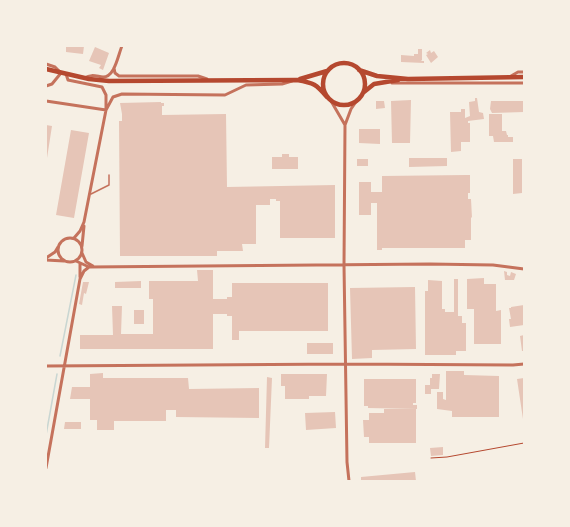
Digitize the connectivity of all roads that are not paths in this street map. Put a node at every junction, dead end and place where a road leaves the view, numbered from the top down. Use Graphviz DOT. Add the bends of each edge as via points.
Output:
graph roads {
  1 [pos="122,46"];
  2 [pos="46,64"];
  3 [pos="114,68"];
  4 [pos="46,69"];
  5 [pos="359,70"];
  6 [pos="327,71"];
  7 [pos="524,72"];
  8 [pos="63,74"];
  9 [pos="510,77"];
  10 [pos="524,77"];
  11 [pos="84,78"];
  12 [pos="408,79"];
  13 [pos="211,80"];
  14 [pos="297,80"];
  15 [pos="382,82"];
  16 [pos="524,83"];
  17 [pos="46,86"];
  18 [pos="363,93"];
  19 [pos="327,97"];
  20 [pos="358,100"];
  21 [pos="46,101"];
  22 [pos="331,101"];
  23 [pos="106,110"];
  24 [pos="344,125"];
  25 [pos="109,175"];
  26 [pos="89,195"];
  27 [pos="84,222"];
  28 [pos="74,238"];
  29 [pos="82,246"];
  30 [pos="58,247"];
  31 [pos="82,252"];
  32 [pos="46,259"];
  33 [pos="64,261"];
  34 [pos="76,261"];
  35 [pos="80,264"];
  36 [pos="344,265"];
  37 [pos="89,266"];
  38 [pos="95,267"];
  39 [pos="524,269"];
  40 [pos="80,279"];
  41 [pos="346,364"];
  42 [pos="524,364"];
  43 [pos="65,365"];
  44 [pos="46,366"];
  45 [pos="46,468"];
  46 [pos="349,481"];
  1 -- 3 [label="street"];
  2 -- 8 [label="street"];
  3 -- 11 [label="street" via="104,77 90,75"];
  3 -- 13 [label="street" via="119,76 198,76"];
  4 -- 8 [label="main road"];
  5 -- 6 [label="main road" via="341,63"];
  5 -- 12 [label="main road" via="377,76"];
  5 -- 18 [label="main road" via="365,81"];
  6 -- 14 [label="main road"];
  6 -- 19 [label="main road" via="323,82 323,90"];
  7 -- 9 [label="street" via="518,72"];
  8 -- 11 [label="main road"];
  8 -- 17 [label="street"];
  8 -- 23 [label="street" via="68,80 102,87 106,95"];
  9 -- 10 [label="main road"];
  9 -- 12 [label="main road"];
  11 -- 13 [label="main road" via="109,81"];
  12 -- 15 [label="main road"];
  13 -- 14 [label="main road"];
  14 -- 19 [label="main road" via="312,82"];
  14 -- 23 [label="street" via="282,84 246,85 225,95 122,94 113,97"];
  15 -- 16 [label="street"];
  15 -- 18 [label="main road" via="374,84"];
  18 -- 20 [label="main road"];
  19 -- 22 [label="main road"];
  20 -- 22 [label="main road" via="345,105"];
  20 -- 24 [label="street"];
  21 -- 23 [label="street"];
  22 -- 24 [label="street"];
  23 -- 26 [label="street"];
  24 -- 36 [label="street"];
  25 -- 26 [label="lane" via="109,185"];
  26 -- 27 [label="street"];
  27 -- 28 [label="street"];
  27 -- 29 [label="street"];
  28 -- 29 [label="street"];
  28 -- 30 [label="street" via="62,241"];
  29 -- 31 [label="street"];
  30 -- 32 [label="street"];
  30 -- 33 [label="street" via="59,255"];
  31 -- 34 [label="street"];
  31 -- 38 [label="street" via="86,262"];
  32 -- 33 [label="street"];
  33 -- 34 [label="street"];
  34 -- 35 [label="street"];
  35 -- 37 [label="street"];
  35 -- 40 [label="street"];
  36 -- 38 [label="street"];
  36 -- 39 [label="street" via="493,265"];
  36 -- 41 [label="street"];
  37 -- 38 [label="street"];
  37 -- 40 [label="street"];
  40 -- 43 [label="street"];
  41 -- 42 [label="street"];
  41 -- 43 [label="street"];
  41 -- 46 [label="street"];
  43 -- 44 [label="street"];
  43 -- 45 [label="street"];
}
